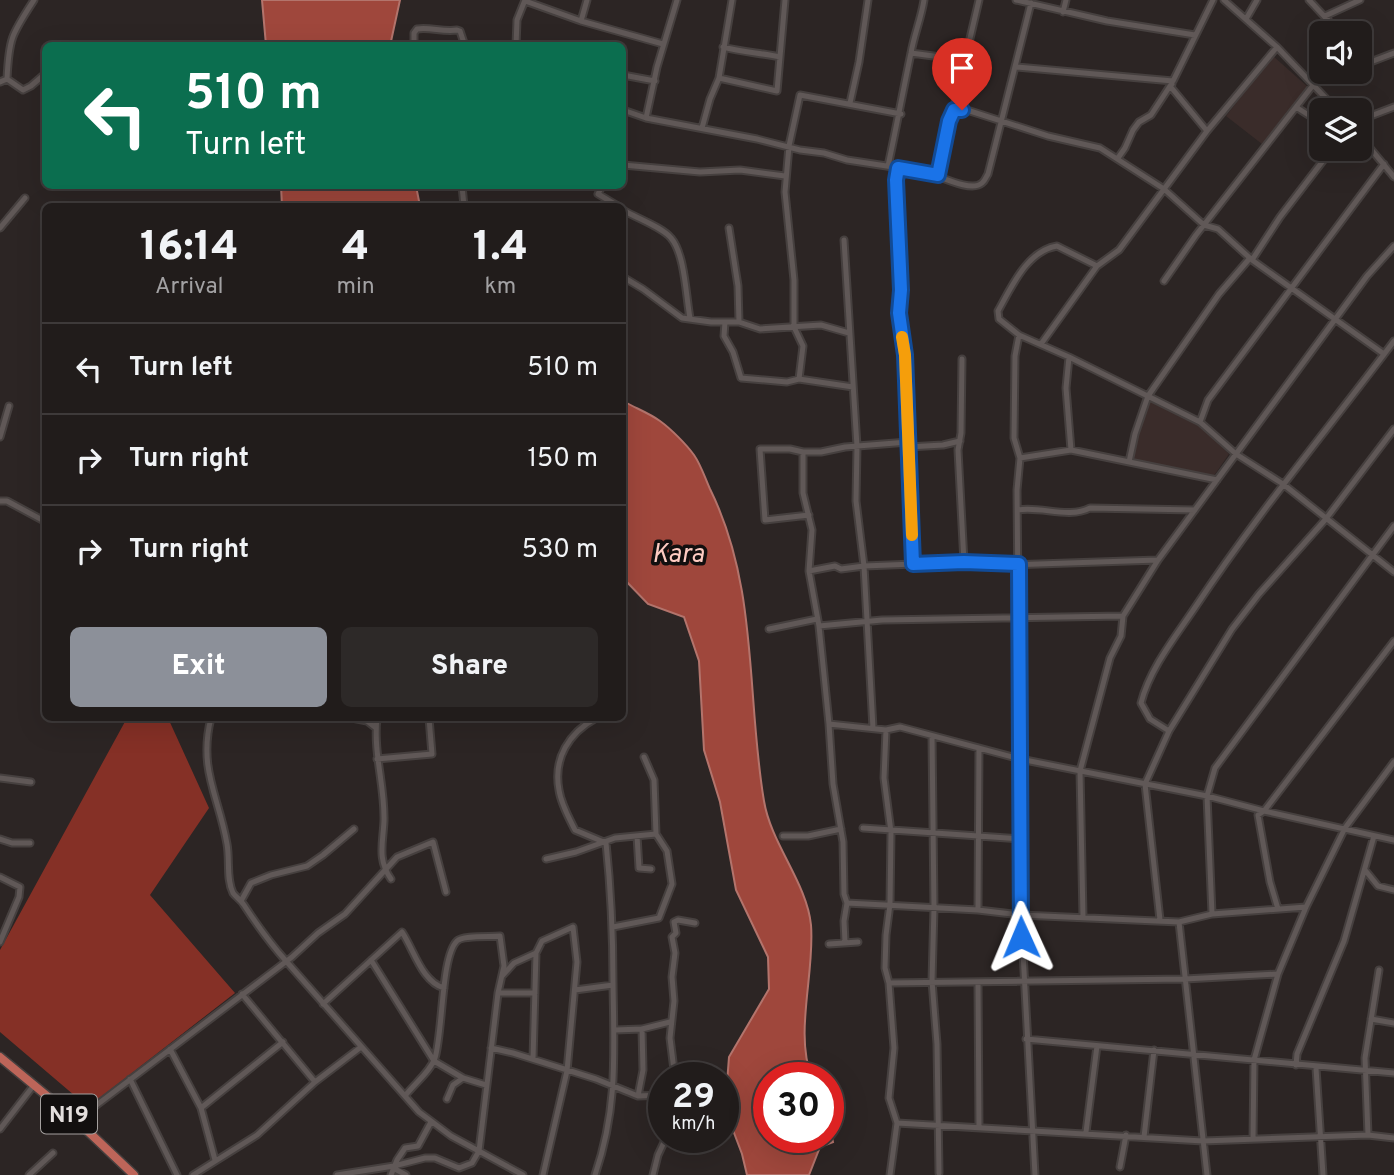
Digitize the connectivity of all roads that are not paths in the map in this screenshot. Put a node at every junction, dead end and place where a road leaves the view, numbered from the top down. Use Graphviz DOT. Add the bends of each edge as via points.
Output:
graph roads {
  1 [pos="34,0"];
  2 [pos="587,0"];
  3 [pos="677,0"];
  4 [pos="732,0"];
  5 [pos="785,0"];
  6 [pos="868,0"];
  7 [pos="924,0"];
  8 [pos="979,0"];
  9 [pos="1016,0"];
  10 [pos="1066,0"];
  11 [pos="1213,0"];
  12 [pos="1224,0"];
  13 [pos="1256,0"];
  14 [pos="1310,0"];
  15 [pos="1360,0"];
  16 [pos="525,1"];
  17 [pos="1031,3"];
  18 [pos="1063,12"];
  19 [pos="1325,16"];
  20 [pos="1246,19"];
  21 [pos="581,21"];
  22 [pos="1329,21"];
  23 [pos="1195,35"];
  24 [pos="414,42"];
  25 [pos="464,42"];
  26 [pos="516,42"];
  27 [pos="663,44"];
  28 [pos="723,47"];
  29 [pos="1277,47"];
  30 [pos="911,53"];
  31 [pos="1394,53"];
  32 [pos="780,57"];
  33 [pos="963,60"];
  34 [pos="1372,61"];
  35 [pos="1017,67"];
  36 [pos="42,76"];
  37 [pos="626,76"];
  38 [pos="719,78"];
  39 [pos="7,79"];
  40 [pos="1309,79"];
  41 [pos="655,81"];
  42 [pos="0,82"];
  43 [pos="1172,84"];
  44 [pos="1314,84"];
  45 [pos="1326,98"];
  46 [pos="850,103"];
  47 [pos="1296,107"];
  48 [pos="1394,107"];
  49 [pos="954,110"];
  50 [pos="626,111"];
  51 [pos="901,114"];
  52 [pos="1309,115"];
  53 [pos="1372,115"];
  54 [pos="646,118"];
  55 [pos="1002,121"];
  56 [pos="702,128"];
  57 [pos="1207,131"];
  58 [pos="789,146"];
  59 [pos="1372,150"];
  60 [pos="1118,158"];
  61 [pos="1323,161"];
  62 [pos="1384,164"];
  63 [pos="626,165"];
  64 [pos="888,166"];
  65 [pos="898,168"];
  66 [pos="938,175"];
  67 [pos="785,176"];
  68 [pos="1394,177"];
  69 [pos="600,189"];
  70 [pos="1164,189"];
  71 [pos="25,198"];
  72 [pos="613,203"];
  73 [pos="626,212"];
  74 [pos="1204,225"];
  75 [pos="0,228"];
  76 [pos="729,228"];
  77 [pos="844,240"];
  78 [pos="1394,246"];
  79 [pos="1251,259"];
  80 [pos="1097,266"];
  81 [pos="626,279"];
  82 [pos="1164,281"];
  83 [pos="1292,288"];
  84 [pos="690,318"];
  85 [pos="1335,319"];
  86 [pos="726,322"];
  87 [pos="739,322"];
  88 [pos="794,327"];
  89 [pos="849,333"];
  90 [pos="1019,335"];
  91 [pos="1394,341"];
  92 [pos="1041,344"];
  93 [pos="1384,354"];
  94 [pos="1069,357"];
  95 [pos="962,359"];
  96 [pos="799,379"];
  97 [pos="853,387"];
  98 [pos="1148,396"];
  99 [pos="9,406"];
  100 [pos="1200,422"];
  101 [pos="1394,429"];
  102 [pos="0,437"];
  103 [pos="960,440"];
  104 [pos="908,444"];
  105 [pos="857,446"];
  106 [pos="1071,450"];
  107 [pos="803,452"];
  108 [pos="1236,454"];
  109 [pos="1020,458"];
  110 [pos="1129,462"];
  111 [pos="1217,480"];
  112 [pos="1283,484"];
  113 [pos="0,501"];
  114 [pos="1018,510"];
  115 [pos="1195,510"];
  116 [pos="809,515"];
  117 [pos="42,520"];
  118 [pos="1325,520"];
  119 [pos="1394,526"];
  120 [pos="1373,555"];
  121 [pos="1158,560"];
  122 [pos="964,562"];
  123 [pos="913,564"];
  124 [pos="1019,564"];
  125 [pos="864,566"];
  126 [pos="810,571"];
  127 [pos="1394,572"];
  128 [pos="1123,616"];
  129 [pos="1020,617"];
  130 [pos="867,621"];
  131 [pos="818,623"];
  132 [pos="769,629"];
  133 [pos="1394,641"];
  134 [pos="210,721"];
  135 [pos="367,721"];
  136 [pos="377,721"];
  137 [pos="429,721"];
  138 [pos="592,721"];
  139 [pos="829,724"];
  140 [pos="376,728"];
  141 [pos="873,728"];
  142 [pos="886,730"];
  143 [pos="1169,731"];
  144 [pos="932,736"];
  145 [pos="979,748"];
  146 [pos="644,757"];
  147 [pos="377,759"];
  148 [pos="1020,760"];
  149 [pos="1394,762"];
  150 [pos="1080,771"];
  151 [pos="0,778"];
  152 [pos="31,782"];
  153 [pos="1145,784"];
  154 [pos="1207,796"];
  155 [pos="1264,811"];
  156 [pos="863,828"];
  157 [pos="1345,828"];
  158 [pos="354,829"];
  159 [pos="841,829"];
  160 [pos="891,832"];
  161 [pos="932,832"];
  162 [pos="656,834"];
  163 [pos="637,836"];
  164 [pos="783,836"];
  165 [pos="977,836"];
  166 [pos="1374,836"];
  167 [pos="0,839"];
  168 [pos="1021,839"];
  169 [pos="1394,840"];
  170 [pos="30,843"];
  171 [pos="606,843"];
  172 [pos="547,859"];
  173 [pos="651,869"];
  174 [pos="1365,870"];
  175 [pos="385,871"];
  176 [pos="0,877"];
  177 [pos="391,879"];
  178 [pos="1394,890"];
  179 [pos="446,892"];
  180 [pos="241,901"];
  181 [pos="847,903"];
  182 [pos="890,904"];
  183 [pos="1306,907"];
  184 [pos="934,908"];
  185 [pos="1278,909"];
  186 [pos="978,910"];
  187 [pos="1212,914"];
  188 [pos="1021,915"];
  189 [pos="1083,917"];
  190 [pos="1160,920"];
  191 [pos="1179,922"];
  192 [pos="695,923"];
  193 [pos="613,927"];
  194 [pos="0,942"];
  195 [pos="845,942"];
  196 [pos="858,942"];
  197 [pos="829,944"];
  198 [pos="536,953"];
  199 [pos="371,960"];
  200 [pos="286,961"];
  201 [pos="1378,970"];
  202 [pos="1278,974"];
  203 [pos="502,976"];
  204 [pos="1185,979"];
  205 [pos="932,981"];
  206 [pos="1023,982"];
  207 [pos="889,983"];
  208 [pos="978,983"];
  209 [pos="613,985"];
  210 [pos="444,988"];
  211 [pos="575,990"];
  212 [pos="498,993"];
  213 [pos="535,993"];
  214 [pos="242,994"];
  215 [pos="323,1004"];
  216 [pos="1371,1019"];
  217 [pos="670,1022"];
  218 [pos="1394,1023"];
  219 [pos="642,1029"];
  220 [pos="615,1030"];
  221 [pos="1026,1040"];
  222 [pos="283,1042"];
  223 [pos="1097,1046"];
  224 [pos="361,1047"];
  225 [pos="491,1048"];
  226 [pos="170,1049"];
  227 [pos="1154,1050"];
  228 [pos="1195,1054"];
  229 [pos="0,1057"];
  230 [pos="533,1059"];
  231 [pos="1254,1060"];
  232 [pos="434,1061"];
  233 [pos="674,1062"];
  234 [pos="1296,1065"];
  235 [pos="1316,1068"];
  236 [pos="567,1071"];
  237 [pos="1366,1072"];
  238 [pos="1394,1073"];
  239 [pos="463,1078"];
  240 [pos="130,1079"];
  241 [pos="315,1082"];
  242 [pos="34,1085"];
  243 [pos="486,1085"];
  244 [pos="613,1085"];
  245 [pos="405,1096"];
  246 [pos="638,1096"];
  247 [pos="648,1096"];
  248 [pos="447,1099"];
  249 [pos="201,1108"];
  250 [pos="90,1110"];
  251 [pos="71,1116"];
  252 [pos="431,1122"];
  253 [pos="897,1123"];
  254 [pos="83,1126"];
  255 [pos="938,1126"];
  256 [pos="979,1128"];
  257 [pos="0,1129"];
  258 [pos="1032,1130"];
  259 [pos="1086,1132"];
  260 [pos="1126,1135"];
  261 [pos="1368,1135"];
  262 [pos="1320,1136"];
  263 [pos="1144,1137"];
  264 [pos="1394,1138"];
  265 [pos="1253,1139"];
  266 [pos="1203,1141"];
  267 [pos="479,1151"];
  268 [pos="53,1153"];
  269 [pos="659,1153"];
  270 [pos="215,1160"];
  271 [pos="1121,1167"];
  272 [pos="393,1170"];
  273 [pos="939,1173"];
  274 [pos="29,1175"];
  275 [pos="134,1175"];
  276 [pos="177,1175"];
  277 [pos="193,1175"];
  278 [pos="337,1175"];
  279 [pos="407,1175"];
  280 [pos="523,1175"];
  281 [pos="543,1175"];
  282 [pos="595,1175"];
  283 [pos="653,1175"];
  284 [pos="890,1175"];
  285 [pos="1035,1175"];
  286 [pos="1207,1175"];
  287 [pos="1323,1175"];
  1 -- 39 [label="street" via="13,32"];
  2 -- 21 [label="street"];
  3 -- 27 [label="street"];
  4 -- 28 [label="street"];
  5 -- 32 [label="street"];
  6 -- 46 [label="street"];
  7 -- 30 [label="street"];
  8 -- 33 [label="street"];
  9 -- 17 [label="street"];
  10 -- 18 [label="street"];
  11 -- 23 [label="street"];
  12 -- 20 [label="street"];
  13 -- 20 [label="street"];
  14 -- 19 [label="street"];
  15 -- 19 [label="street"];
  16 -- 21 [label="street"];
  16 -- 26 [label="street" via="517,20"];
  17 -- 18 [label="street"];
  17 -- 35 [label="street"];
  18 -- 23 [label="street"];
  19 -- 22 [label="street"];
  20 -- 29 [label="street"];
  21 -- 27 [label="street"];
  23 -- 43 [label="street"];
  24 -- 25 [label="street" via="414,33 424,28 460,31"];
  27 -- 41 [label="street"];
  28 -- 32 [label="street"];
  28 -- 38 [label="street"];
  29 -- 40 [label="street"];
  29 -- 57 [label="street"];
  30 -- 33 [label="street"];
  30 -- 51 [label="street"];
  31 -- 34 [label="street"];
  32 -- 38 [label="street" via="777,91"];
  33 -- 49 [label="street"];
  35 -- 43 [label="street"];
  35 -- 55 [label="street"];
  36 -- 39 [label="street" via="23,90"];
  37 -- 41 [label="street"];
  38 -- 56 [label="street"];
  39 -- 42 [label="street"];
  41 -- 54 [label="street"];
  43 -- 57 [label="street"];
  43 -- 60 [label="street" via="1151,115 1132,130"];
  44 -- 45 [label="street"];
  44 -- 47 [label="street"];
  46 -- 51 [label="street"];
  46 -- 58 [label="street" via="800,95"];
  47 -- 52 [label="street"];
  47 -- 74 [label="street"];
  48 -- 53 [label="street"];
  49 -- 55 [label="street"];
  49 -- 66 [label="street"];
  50 -- 54 [label="street"];
  51 -- 64 [label="street"];
  54 -- 56 [label="street"];
  55 -- 60 [label="street" via="1100,148"];
  55 -- 66 [label="street" via="982,184 948,181"];
  56 -- 58 [label="street"];
  57 -- 70 [label="street"];
  58 -- 64 [label="street"];
  58 -- 67 [label="street"];
  59 -- 62 [label="street"];
  60 -- 70 [label="street"];
  61 -- 79 [label="street"];
  62 -- 68 [label="street"];
  62 -- 83 [label="street"];
  63 -- 67 [label="street"];
  64 -- 65 [label="street"];
  65 -- 66 [label="street"];
  65 -- 104 [label="street" via="899,313"];
  67 -- 88 [label="street"];
  69 -- 72 [label="street" via="598,194"];
  70 -- 74 [label="street"];
  70 -- 80 [label="street" via="1119,250"];
  71 -- 75 [label="street"];
  73 -- 84 [label="street" via="668,235 675,244"];
  74 -- 79 [label="street" via="1217,229"];
  74 -- 82 [label="street"];
  76 -- 87 [label="street"];
  77 -- 89 [label="street"];
  78 -- 85 [label="street"];
  79 -- 83 [label="street"];
  79 -- 98 [label="street" via="1219,294"];
  80 -- 90 [label="street" via="1057,246 1031,259 998,310 999,319"];
  80 -- 92 [label="street"];
  81 -- 84 [label="street" via="676,316"];
  83 -- 85 [label="street"];
  83 -- 100 [label="street" via="1208,400"];
  84 -- 86 [label="street"];
  85 -- 93 [label="street"];
  85 -- 108 [label="street"];
  86 -- 87 [label="street"];
  86 -- 96 [label="street" via="724,337 741,378"];
  87 -- 88 [label="street" via="760,329"];
  88 -- 89 [label="street" via="821,325"];
  88 -- 96 [label="street" via="803,346"];
  89 -- 97 [label="street"];
  90 -- 92 [label="street"];
  90 -- 109 [label="street" via="1014,438"];
  91 -- 93 [label="street"];
  92 -- 94 [label="street"];
  93 -- 112 [label="street"];
  94 -- 98 [label="street"];
  94 -- 106 [label="street" via="1066,388"];
  95 -- 103 [label="street"];
  96 -- 97 [label="street"];
  97 -- 105 [label="street"];
  98 -- 100 [label="street"];
  98 -- 110 [label="street"];
  99 -- 102 [label="street"];
  100 -- 108 [label="street"];
  101 -- 118 [label="street"];
  103 -- 104 [label="street" via="943,445"];
  103 -- 122 [label="street"];
  104 -- 105 [label="street"];
  104 -- 123 [label="street"];
  105 -- 107 [label="street"];
  105 -- 125 [label="street" via="856,501"];
  106 -- 109 [label="street"];
  106 -- 110 [label="street"];
  107 -- 116 [label="street" via="803,493"];
  107 -- 116 [label="street" via="760,449 764,510 765,520"];
  108 -- 111 [label="street"];
  108 -- 112 [label="street"];
  109 -- 114 [label="street"];
  110 -- 111 [label="street"];
  111 -- 115 [label="street"];
  112 -- 118 [label="street"];
  112 -- 143 [label="street" via="1190,614 1143,693 1141,703 1150,719"];
  113 -- 117 [label="street"];
  114 -- 115 [label="street" via="1070,514 1090,508"];
  114 -- 124 [label="street"];
  115 -- 121 [label="street"];
  116 -- 126 [label="street" via="813,542"];
  118 -- 120 [label="street"];
  118 -- 143 [label="street" via="1233,629"];
  119 -- 120 [label="street"];
  120 -- 127 [label="street"];
  120 -- 154 [label="street" via="1215,768"];
  121 -- 124 [label="street"];
  121 -- 128 [label="street"];
  122 -- 123 [label="street"];
  122 -- 124 [label="street"];
  123 -- 125 [label="street"];
  124 -- 129 [label="street"];
  125 -- 126 [label="street"];
  125 -- 130 [label="street"];
  126 -- 131 [label="street"];
  128 -- 129 [label="street"];
  128 -- 150 [label="street"];
  129 -- 130 [label="street"];
  129 -- 148 [label="street"];
  130 -- 131 [label="street"];
  130 -- 141 [label="street"];
  131 -- 132 [label="street"];
  131 -- 139 [label="street"];
  133 -- 155 [label="street"];
  134 -- 180 [label="street" via="205,740 208,771 228,846 230,881"];
  135 -- 140 [label="street"];
  136 -- 140 [label="street"];
  137 -- 147 [label="street" via="432,754"];
  138 -- 171 [label="street" via="561,752 558,785 575,831"];
  139 -- 141 [label="street"];
  139 -- 159 [label="street"];
  140 -- 147 [label="street"];
  141 -- 142 [label="street"];
  142 -- 144 [label="street" via="900,727"];
  142 -- 160 [label="street" via="884,778"];
  143 -- 153 [label="street"];
  144 -- 145 [label="street"];
  144 -- 161 [label="street"];
  145 -- 148 [label="street"];
  145 -- 165 [label="street"];
  146 -- 162 [label="street" via="654,780"];
  147 -- 175 [label="street"];
  148 -- 150 [label="street"];
  148 -- 168 [label="street"];
  149 -- 157 [label="street"];
  150 -- 153 [label="street"];
  150 -- 189 [label="street"];
  151 -- 152 [label="street"];
  153 -- 154 [label="street"];
  153 -- 190 [label="street"];
  154 -- 155 [label="street"];
  154 -- 187 [label="street"];
  155 -- 157 [label="street"];
  155 -- 185 [label="street" via="1258,815"];
  156 -- 160 [label="street"];
  157 -- 166 [label="street"];
  157 -- 183 [label="street"];
  158 -- 180 [label="street" via="307,866 251,883"];
  159 -- 164 [label="street"];
  159 -- 181 [label="street"];
  160 -- 161 [label="street"];
  160 -- 182 [label="street"];
  161 -- 165 [label="street"];
  161 -- 184 [label="street"];
  162 -- 163 [label="street"];
  162 -- 193 [label="street" via="667,851 672,884 659,918"];
  163 -- 171 [label="street"];
  163 -- 173 [label="street" via="639,868"];
  165 -- 168 [label="street"];
  165 -- 186 [label="street"];
  166 -- 169 [label="street"];
  166 -- 174 [label="street"];
  167 -- 170 [label="street"];
  168 -- 188 [label="street"];
  171 -- 172 [label="street"];
  171 -- 193 [label="street"];
  174 -- 178 [label="street" via="1378,886"];
  174 -- 234 [label="street" via="1344,941"];
  175 -- 177 [label="street"];
  175 -- 179 [label="street" via="397,857 433,842"];
  175 -- 200 [label="street" via="345,914"];
  176 -- 194 [label="street" via="20,887"];
  180 -- 200 [label="street"];
  181 -- 182 [label="street"];
  181 -- 195 [label="street"];
  182 -- 184 [label="street"];
  182 -- 207 [label="street" via="885,968"];
  183 -- 185 [label="street"];
  183 -- 202 [label="street"];
  184 -- 186 [label="street"];
  184 -- 205 [label="street"];
  185 -- 187 [label="street"];
  186 -- 188 [label="street"];
  187 -- 191 [label="street"];
  188 -- 189 [label="street"];
  188 -- 206 [label="street"];
  189 -- 190 [label="street"];
  190 -- 191 [label="street"];
  191 -- 204 [label="street"];
  192 -- 217 [label="street" via="674,922"];
  193 -- 209 [label="street"];
  195 -- 196 [label="street"];
  195 -- 197 [label="street"];
  198 -- 203 [label="street" via="514,963"];
  198 -- 211 [label="street" via="542,942 573,927"];
  198 -- 213 [label="street"];
  199 -- 210 [label="street" via="402,932 427,977"];
  199 -- 215 [label="street"];
  199 -- 232 [label="street"];
  200 -- 214 [label="street"];
  200 -- 215 [label="street"];
  201 -- 216 [label="street"];
  202 -- 204 [label="street"];
  202 -- 231 [label="street"];
  203 -- 210 [label="street" via="500,936 462,937 451,951"];
  203 -- 212 [label="street"];
  204 -- 206 [label="street"];
  204 -- 228 [label="street"];
  205 -- 207 [label="street"];
  205 -- 208 [label="street"];
  205 -- 255 [label="street"];
  206 -- 208 [label="street"];
  206 -- 221 [label="street"];
  207 -- 253 [label="street" via="894,1048 889,1098"];
  208 -- 256 [label="street"];
  209 -- 211 [label="street"];
  209 -- 220 [label="street"];
  210 -- 232 [label="street"];
  211 -- 236 [label="street"];
  212 -- 213 [label="street"];
  212 -- 225 [label="street"];
  213 -- 230 [label="street"];
  214 -- 222 [label="street"];
  214 -- 226 [label="street"];
  215 -- 224 [label="street"];
  216 -- 218 [label="street"];
  216 -- 237 [label="street"];
  217 -- 219 [label="street"];
  217 -- 233 [label="street"];
  219 -- 220 [label="street"];
  219 -- 246 [label="street"];
  220 -- 244 [label="street"];
  221 -- 223 [label="street"];
  221 -- 258 [label="street"];
  222 -- 241 [label="street"];
  222 -- 249 [label="street"];
  223 -- 227 [label="street"];
  223 -- 259 [label="street"];
  224 -- 241 [label="street"];
  224 -- 245 [label="street"];
  225 -- 230 [label="street"];
  225 -- 243 [label="street"];
  226 -- 240 [label="street"];
  226 -- 249 [label="street"];
  227 -- 228 [label="street"];
  227 -- 263 [label="street"];
  228 -- 231 [label="street"];
  228 -- 266 [label="street"];
  229 -- 242 [label="main road, N19"];
  230 -- 236 [label="street"];
  231 -- 234 [label="street"];
  231 -- 265 [label="street"];
  232 -- 239 [label="street"];
  232 -- 245 [label="street"];
  234 -- 235 [label="street"];
  235 -- 237 [label="street"];
  235 -- 262 [label="street"];
  236 -- 244 [label="street"];
  236 -- 281 [label="street"];
  237 -- 238 [label="street"];
  237 -- 261 [label="street"];
  239 -- 243 [label="street"];
  239 -- 248 [label="street" via="453,1084"];
  240 -- 250 [label="street"];
  240 -- 276 [label="street"];
  241 -- 270 [label="street" via="257,1135"];
  242 -- 251 [label="main road, N19"];
  242 -- 257 [label="street"];
  243 -- 267 [label="street"];
  244 -- 246 [label="street"];
  244 -- 282 [label="street" via="608,1130"];
  245 -- 252 [label="street"];
  246 -- 247 [label="street"];
  249 -- 270 [label="street"];
  250 -- 251 [label="street"];
  250 -- 254 [label="street"];
  251 -- 254 [label="main road, N19"];
  252 -- 267 [label="street"];
  252 -- 272 [label="street" via="418,1146 405,1148"];
  253 -- 255 [label="street"];
  253 -- 284 [label="street"];
  254 -- 275 [label="main road, N19"];
  255 -- 256 [label="street"];
  255 -- 273 [label="street"];
  256 -- 258 [label="street"];
  258 -- 259 [label="street"];
  258 -- 285 [label="street"];
  259 -- 260 [label="street"];
  260 -- 263 [label="street"];
  260 -- 271 [label="street"];
  261 -- 262 [label="street"];
  261 -- 264 [label="street"];
  262 -- 265 [label="street"];
  262 -- 287 [label="street"];
  263 -- 266 [label="street"];
  265 -- 266 [label="street"];
  266 -- 286 [label="street"];
  267 -- 272 [label="street" via="463,1168 425,1158"];
  267 -- 280 [label="street"];
  268 -- 274 [label="street"];
  269 -- 283 [label="street"];
  270 -- 277 [label="street"];
  272 -- 278 [label="street"];
  272 -- 279 [label="street"];
}
